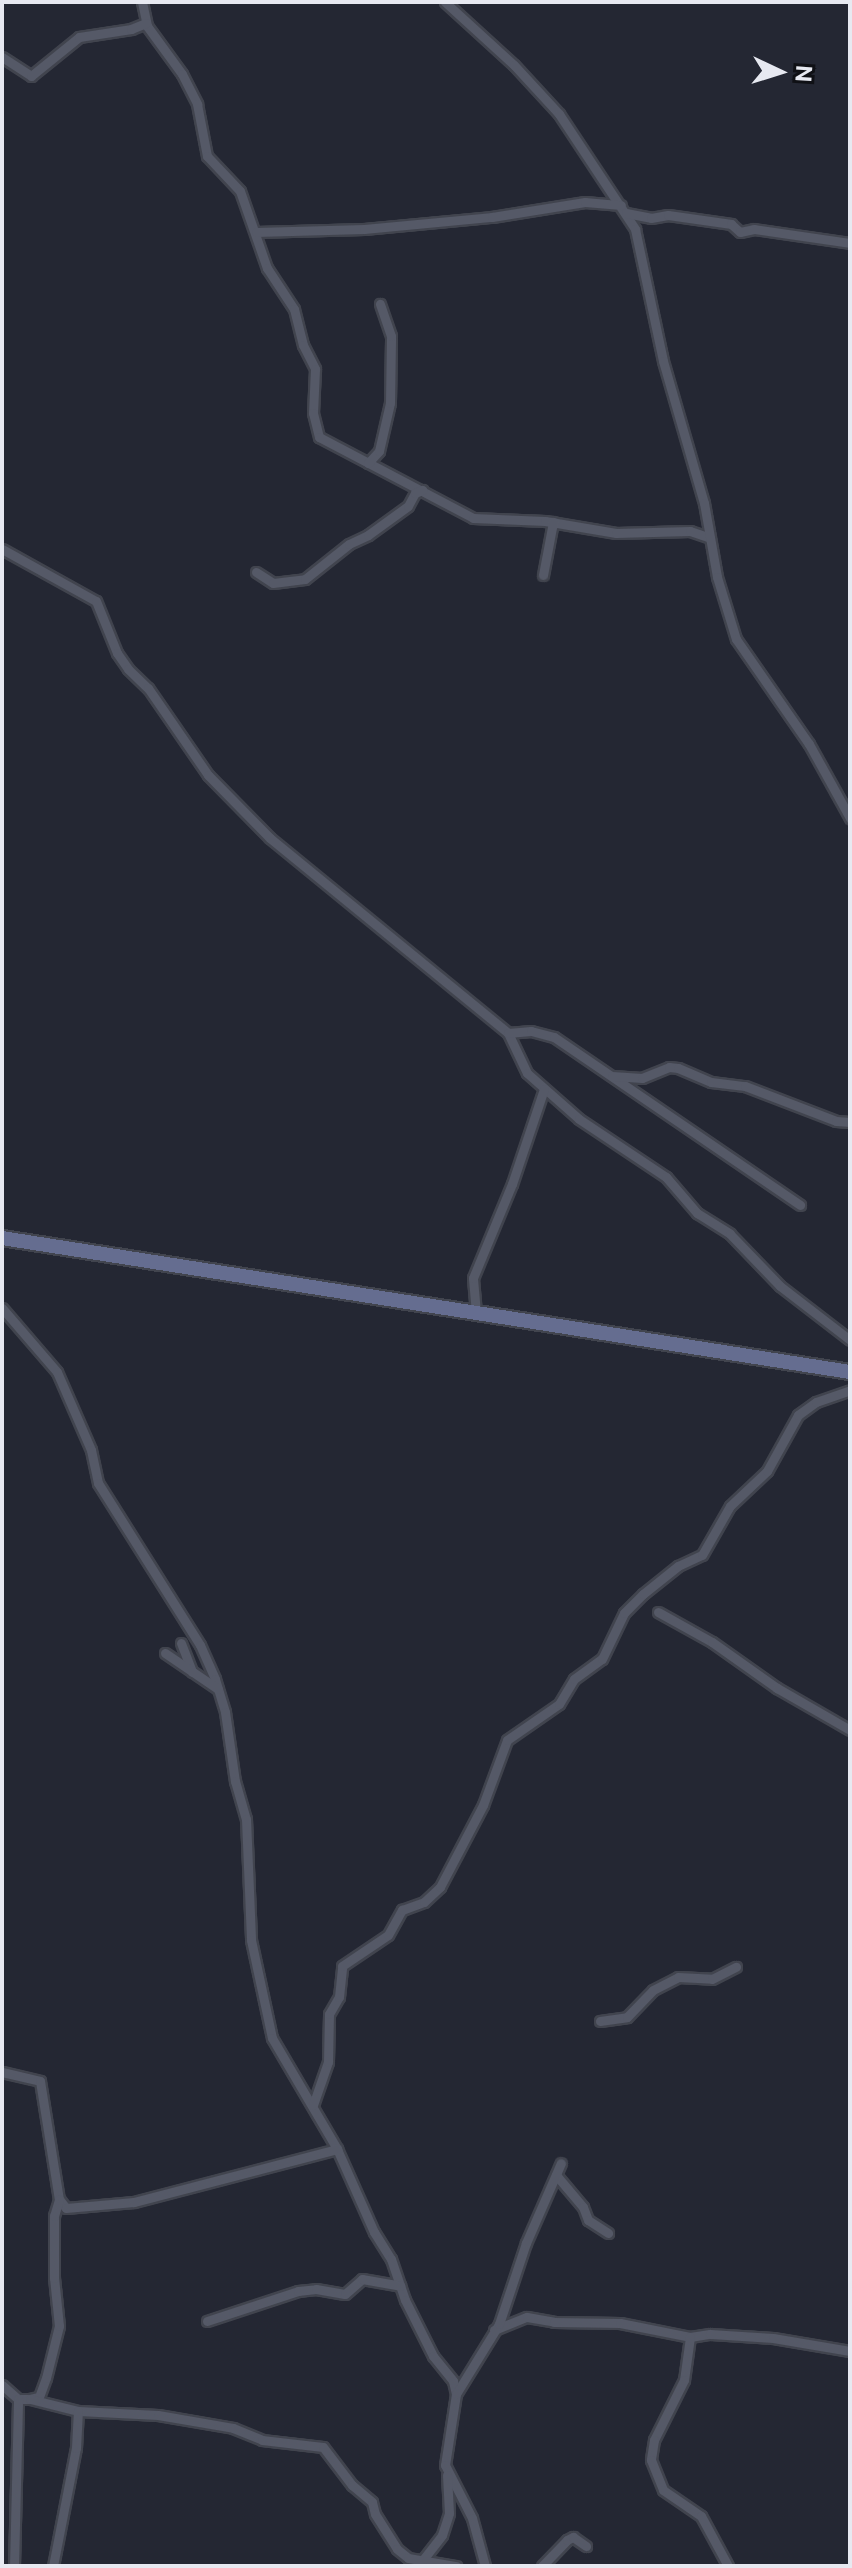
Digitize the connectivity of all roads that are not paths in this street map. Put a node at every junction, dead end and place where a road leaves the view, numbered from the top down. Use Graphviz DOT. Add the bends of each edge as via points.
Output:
graph roads {
  1 [pos="142,2"];
  2 [pos="445,2"];
  3 [pos="146,23"];
  4 [pos="2,57"];
  5 [pos="623,209"];
  6 [pos="256,232"];
  7 [pos="850,243"];
  8 [pos="380,304"];
  9 [pos="379,451"];
  10 [pos="368,463"];
  11 [pos="383,470"];
  12 [pos="422,490"];
  13 [pos="553,522"];
  14 [pos="710,538"];
  15 [pos="2,549"];
  16 [pos="256,572"];
  17 [pos="543,575"];
  18 [pos="850,818"];
  19 [pos="508,1033"];
  20 [pos="612,1076"];
  21 [pos="544,1089"];
  22 [pos="850,1122"];
  23 [pos="800,1205"];
  24 [pos="2,1238"];
  25 [pos="2,1308"];
  26 [pos="476,1313"];
  27 [pos="850,1340"];
  28 [pos="850,1372"];
  29 [pos="850,1390"];
  30 [pos="658,1612"];
  31 [pos="181,1643"];
  32 [pos="165,1653"];
  33 [pos="192,1672"];
  34 [pos="218,1689"];
  35 [pos="850,1730"];
  36 [pos="736,1967"];
  37 [pos="600,2021"];
  38 [pos="2,2072"];
  39 [pos="313,2105"];
  40 [pos="337,2149"];
  41 [pos="561,2163"];
  42 [pos="556,2175"];
  43 [pos="59,2199"];
  44 [pos="608,2233"];
  45 [pos="400,2286"];
  46 [pos="207,2321"];
  47 [pos="494,2330"];
  48 [pos="690,2337"];
  49 [pos="850,2351"];
  50 [pos="2,2385"];
  51 [pos="456,2394"];
  52 [pos="18,2399"];
  53 [pos="30,2399"];
  54 [pos="78,2411"];
  55 [pos="447,2475"];
  56 [pos="586,2546"];
  57 [pos="422,2563"];
  58 [pos="14,2566"];
  59 [pos="53,2566"];
  60 [pos="456,2566"];
  61 [pos="485,2566"];
  62 [pos="542,2566"];
  63 [pos="728,2566"];
  1 -- 3 [label="street"];
  2 -- 5 [label="street" via="559,114"];
  3 -- 4 [label="street" via="79,37 31,76"];
  3 -- 6 [label="street" via="189,86 207,156 240,191"];
  5 -- 6 [label="street" via="585,202 485,218"];
  5 -- 7 [label="street" via="651,218 668,215 731,224 740,232 762,230"];
  5 -- 14 [label="street" via="638,238 663,361"];
  6 -- 10 [label="street" via="267,268 294,309 315,369 316,433"];
  8 -- 9 [label="street" via="391,346 390,403"];
  9 -- 10 [label="street"];
  9 -- 11 [label="street"];
  10 -- 11 [label="street"];
  11 -- 12 [label="street"];
  12 -- 13 [label="street" via="473,518"];
  12 -- 16 [label="street" via="408,506 305,579 273,583"];
  13 -- 14 [label="street" via="596,531 690,531"];
  13 -- 17 [label="street"];
  14 -- 18 [label="street" via="736,639 823,766"];
  15 -- 19 [label="street" via="96,601 117,653 208,775 270,838"];
  19 -- 20 [label="street" via="554,1037"];
  19 -- 21 [label="street" via="524,1068"];
  20 -- 22 [label="street" via="642,1078 678,1068"];
  20 -- 23 [label="street"];
  21 -- 26 [label="street" via="473,1278"];
  21 -- 27 [label="street" via="666,1177 697,1213 730,1234 780,1286"];
  24 -- 26 [label="street"];
  25 -- 34 [label="street" via="57,1372 91,1450 98,1483 200,1645"];
  26 -- 28 [label="street"];
  29 -- 39 [label="street" via="798,1415 767,1471 730,1506 702,1555 678,1566 643,1594 624,1613 602,1659 574,1679 559,1704 507,1740 483,1805 440,1887 424,1902 402,1910 388,1935 342,1966 339,1997 329,2014 328,2062"];
  30 -- 35 [label="street"];
  31 -- 33 [label="street"];
  32 -- 33 [label="street"];
  33 -- 34 [label="street"];
  34 -- 39 [label="street" via="246,1819 251,1940 272,2038"];
  36 -- 37 [label="street" via="712,1979 680,1976 653,1990 627,2017"];
  38 -- 43 [label="street" via="40,2081"];
  39 -- 40 [label="street"];
  40 -- 43 [label="street" via="134,2202 66,2208"];
  40 -- 45 [label="street"];
  41 -- 42 [label="street"];
  42 -- 44 [label="street" via="588,2220"];
  42 -- 47 [label="street"];
  43 -- 53 [label="street" via="54,2231 59,2326 39,2397"];
  45 -- 46 [label="street" via="362,2279 345,2294 298,2291"];
  45 -- 51 [label="street"];
  47 -- 48 [label="street" via="527,2317 620,2323"];
  47 -- 51 [label="street"];
  48 -- 49 [label="street" via="773,2338"];
  48 -- 63 [label="street" via="684,2380 654,2440 651,2460 663,2490 701,2516"];
  50 -- 52 [label="street"];
  51 -- 55 [label="street" via="445,2453"];
  52 -- 53 [label="street"];
  52 -- 58 [label="street"];
  53 -- 54 [label="street"];
  54 -- 57 [label="street" via="158,2415 233,2428 262,2440 323,2447 372,2502 397,2549"];
  54 -- 59 [label="street"];
  55 -- 57 [label="street" via="449,2513 442,2535"];
  55 -- 61 [label="street" via="472,2518"];
  56 -- 62 [label="street" via="573,2537"];
  57 -- 60 [label="street"];
}
